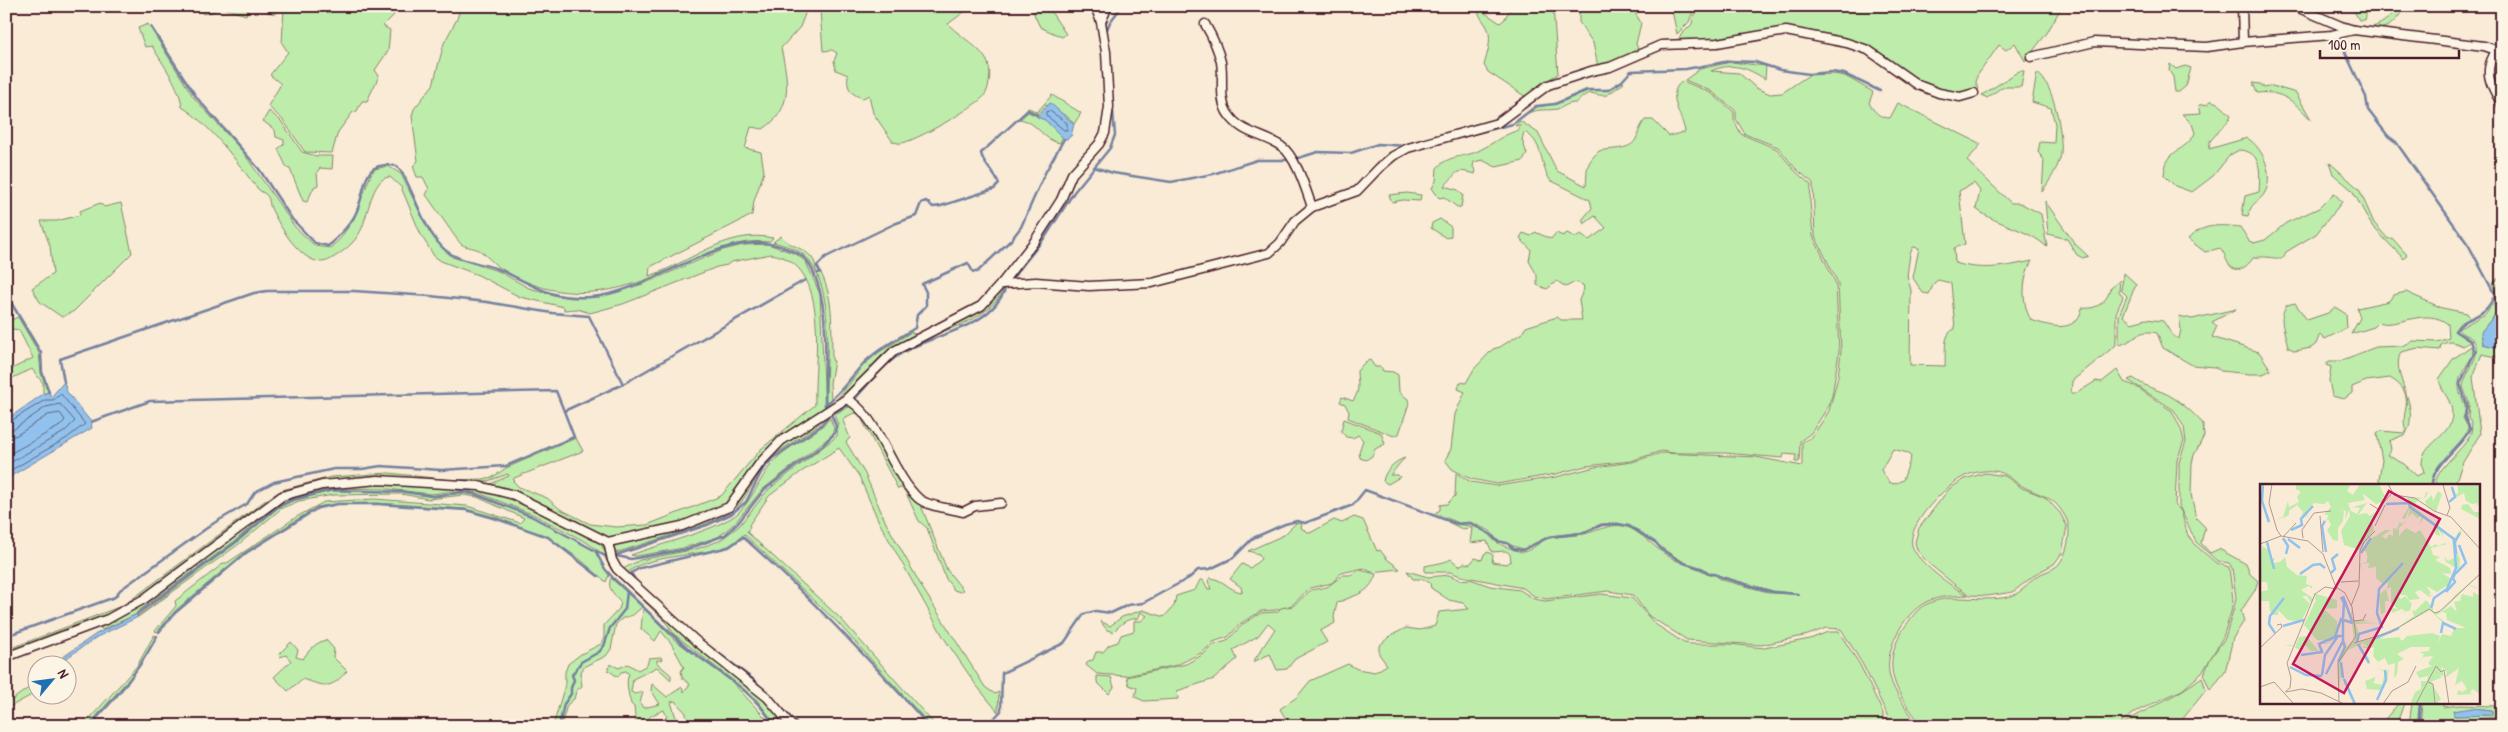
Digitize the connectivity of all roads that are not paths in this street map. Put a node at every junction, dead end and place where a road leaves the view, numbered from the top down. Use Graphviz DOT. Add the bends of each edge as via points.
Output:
graph roads {
  1 [pos="1095,6"];
  2 [pos="1108,6"];
  3 [pos="2242,6"];
  4 [pos="2294,6"];
  5 [pos="1101,22"];
  6 [pos="1205,24"];
  7 [pos="2354,30"];
  8 [pos="2243,42"];
  9 [pos="2502,42"];
  10 [pos="2496,50"];
  11 [pos="2032,57"];
  12 [pos="1974,93"];
  13 [pos="2502,105"];
  14 [pos="1312,207"];
  15 [pos="1002,284"];
  16 [pos="846,399"];
  17 [pos="1001,503"];
  18 [pos="608,542"];
  19 [pos="6,657"];
  20 [pos="792,726"];
  1 -- 5 [label="street"];
  2 -- 5 [label="street"];
  3 -- 8 [label="street"];
  4 -- 7 [label="street"];
  5 -- 15 [label="street" via="1109,107 1105,133 1072,174 1048,223"];
  6 -- 14 [label="street" via="1219,53 1228,114 1248,133 1282,146 1299,174"];
  7 -- 8 [label="street" via="2332,35"];
  7 -- 10 [label="street"];
  8 -- 11 [label="street" via="2207,47 2094,42"];
  9 -- 10 [label="street"];
  10 -- 13 [label="street" via="2487,74"];
  12 -- 14 [label="street" via="1960,97 1939,93 1918,85 1868,50 1841,41 1786,31 1717,43 1661,45 1610,67 1548,85 1497,123 1408,148 1392,156 1357,191"];
  14 -- 15 [label="street" via="1269,253 1203,268 1177,279 1115,285"];
  15 -- 16 [label="street" via="990,298 969,313 894,351"];
  16 -- 17 [label="street" via="860,407 897,470 919,499 963,512 975,506"];
  16 -- 18 [label="street" via="781,441 760,463 729,507 682,526"];
  18 -- 19 [label="street" via="514,495 479,486 378,480 322,485 282,496 122,612"];
  18 -- 20 [label="street" via="617,569 696,641 767,697"];
}
